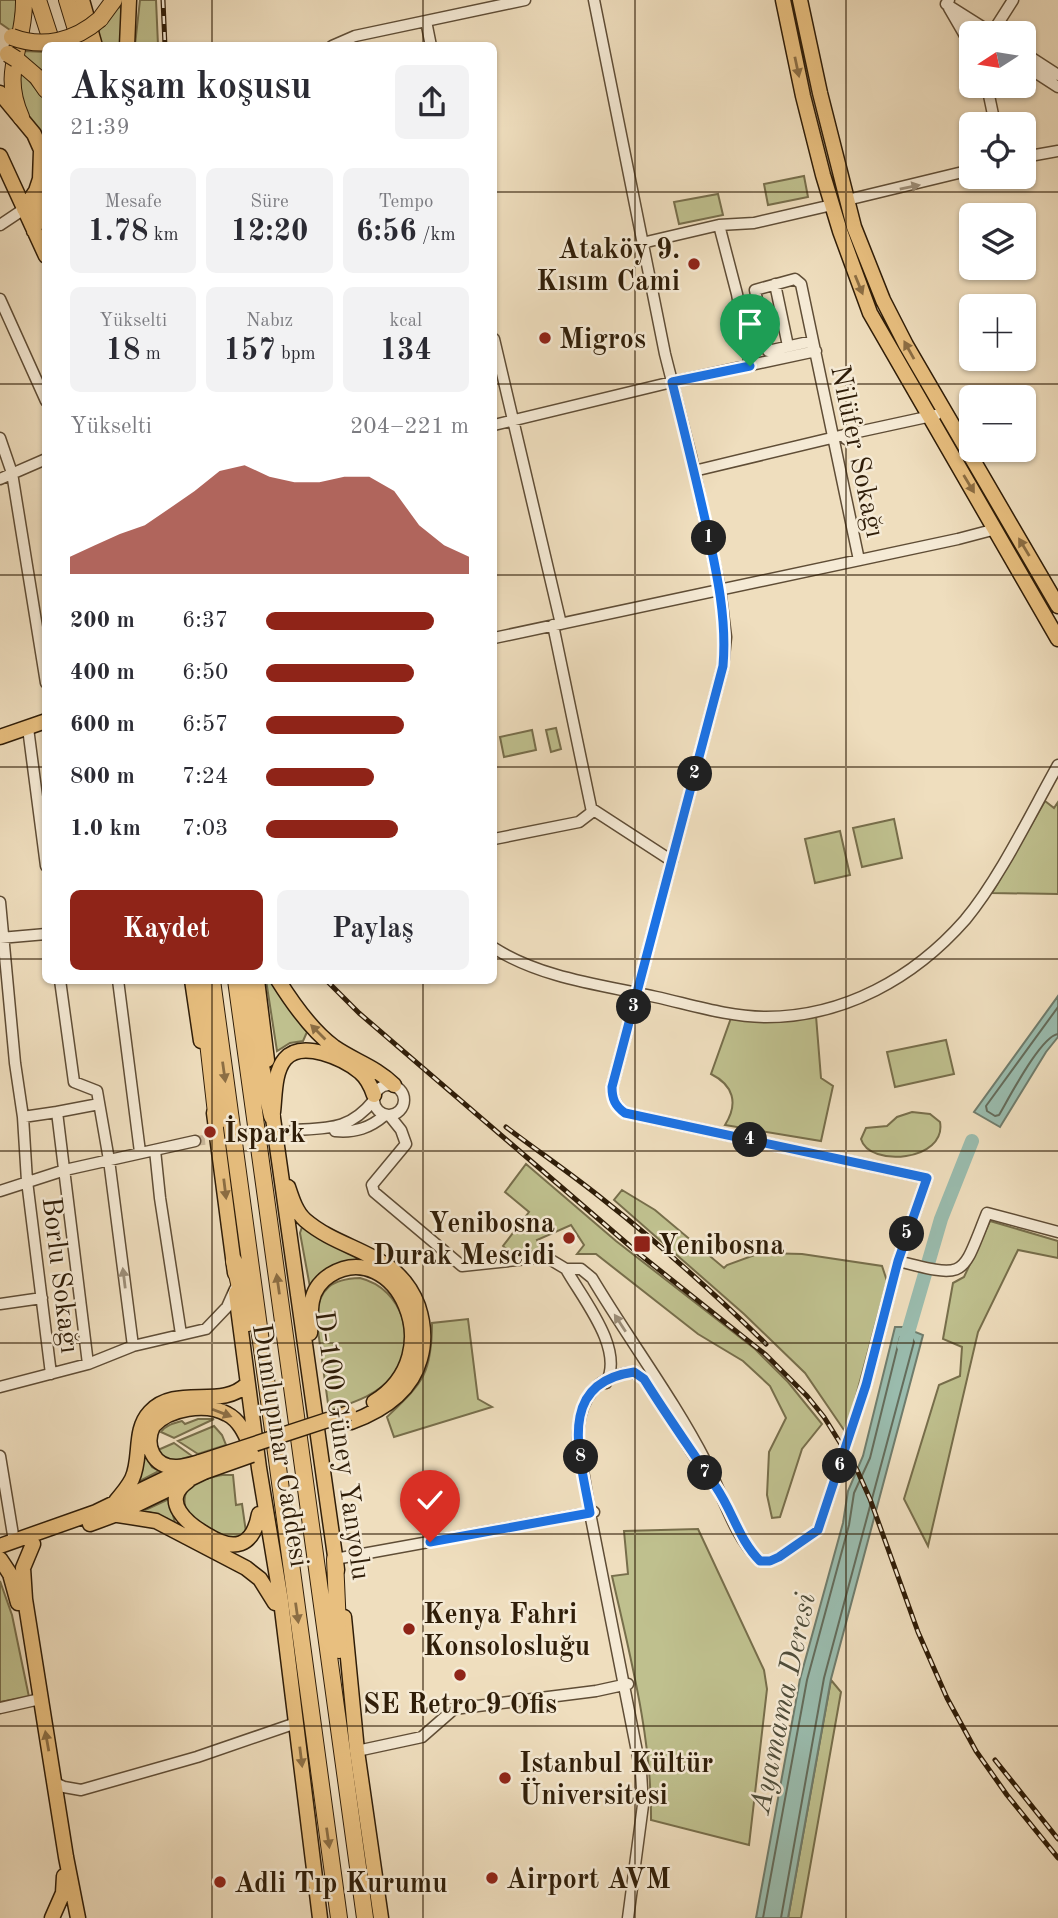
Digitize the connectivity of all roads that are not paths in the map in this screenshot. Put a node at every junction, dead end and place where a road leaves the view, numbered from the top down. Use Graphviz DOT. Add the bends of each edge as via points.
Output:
graph roads {
  1 [pos="24,0"];
  2 [pos="38,0"];
  3 [pos="67,0"];
  4 [pos="82,0"];
  5 [pos="114,0"];
  6 [pos="130,0"];
  7 [pos="525,0"];
  8 [pos="594,0"];
  9 [pos="783,0"];
  10 [pos="800,0"];
  11 [pos="1013,0"];
  12 [pos="946,1"];
  13 [pos="426,21"];
  14 [pos="975,21"];
  15 [pos="1000,21"];
  16 [pos="957,22"];
  17 [pos="959,25"];
  18 [pos="6,33"];
  19 [pos="51,42"];
  20 [pos="56,42"];
  21 [pos="80,42"];
  22 [pos="94,42"];
  23 [pos="127,42"];
  24 [pos="341,42"];
  25 [pos="430,42"];
  26 [pos="42,43"];
  27 [pos="8,54"];
  28 [pos="1036,61"];
  29 [pos="1036,73"];
  30 [pos="1058,75"];
  31 [pos="42,84"];
  32 [pos="1058,87"];
  33 [pos="0,93"];
  34 [pos="21,117"];
  35 [pos="41,146"];
  36 [pos="42,149"];
  37 [pos="1058,151"];
  38 [pos="1036,155"];
  39 [pos="0,156"];
  40 [pos="959,173"];
  41 [pos="42,200"];
  42 [pos="847,200"];
  43 [pos="832,205"];
  44 [pos="24,209"];
  45 [pos="0,225"];
  46 [pos="719,225"];
  47 [pos="34,231"];
  48 [pos="642,243"];
  49 [pos="42,248"];
  50 [pos="775,284"];
  51 [pos="0,299"];
  52 [pos="788,346"];
  53 [pos="815,346"];
  54 [pos="497,353"];
  55 [pos="750,366"];
  56 [pos="672,382"];
  57 [pos="42,392"];
  58 [pos="945,413"];
  59 [pos="930,417"];
  60 [pos="512,421"];
  61 [pos="497,424"];
  62 [pos="0,438"];
  63 [pos="842,438"];
  64 [pos="42,461"];
  65 [pos="694,471"];
  66 [pos="12,473"];
  67 [pos="0,479"];
  68 [pos="996,528"];
  69 [pos="859,560"];
  70 [pos="720,589"];
  71 [pos="1058,606"];
  72 [pos="557,624"];
  73 [pos="497,637"];
  74 [pos="1058,639"];
  75 [pos="42,658"];
  76 [pos="42,723"];
  77 [pos="28,728"];
  78 [pos="0,737"];
  79 [pos="1058,765"];
  80 [pos="592,809"];
  81 [pos="42,835"];
  82 [pos="497,838"];
  83 [pos="672,861"];
  84 [pos="0,902"];
  85 [pos="42,934"];
  86 [pos="2,938"];
  87 [pos="497,949"];
  88 [pos="61,984"];
  89 [pos="119,984"];
  90 [pos="193,984"];
  91 [pos="201,984"];
  92 [pos="213,984"];
  93 [pos="237,984"];
  94 [pos="249,984"];
  95 [pos="257,984"];
  96 [pos="281,984"];
  97 [pos="638,993"];
  98 [pos="394,1085"];
  99 [pos="374,1098"];
  100 [pos="99,1104"];
  101 [pos="57,1112"];
  102 [pos="387,1115"];
  103 [pos="272,1116"];
  104 [pos="23,1117"];
  105 [pos="216,1122"];
  106 [pos="322,1129"];
  107 [pos="294,1130"];
  108 [pos="195,1141"];
  109 [pos="155,1150"];
  110 [pos="140,1152"];
  111 [pos="278,1158"];
  112 [pos="109,1160"];
  113 [pos="65,1170"];
  114 [pos="27,1181"];
  115 [pos="0,1191"];
  116 [pos="1058,1232"];
  117 [pos="234,1261"];
  118 [pos="902,1262"];
  119 [pos="566,1269"];
  120 [pos="395,1279"];
  121 [pos="235,1289"];
  122 [pos="42,1298"];
  123 [pos="0,1304"];
  124 [pos="181,1334"];
  125 [pos="133,1346"];
  126 [pos="644,1360"];
  127 [pos="88,1364"];
  128 [pos="634,1372"];
  129 [pos="310,1373"];
  130 [pos="51,1374"];
  131 [pos="608,1378"];
  132 [pos="247,1384"];
  133 [pos="0,1387"];
  134 [pos="0,1456"];
  135 [pos="275,1457"];
  136 [pos="202,1467"];
  137 [pos="259,1468"];
  138 [pos="716,1487"];
  139 [pos="113,1510"];
  140 [pos="593,1513"];
  141 [pos="258,1514"];
  142 [pos="7,1543"];
  143 [pos="33,1544"];
  144 [pos="0,1559"];
  145 [pos="335,1559"];
  146 [pos="275,1603"];
  147 [pos="288,1666"];
  148 [pos="626,1684"];
  149 [pos="40,1699"];
  150 [pos="0,1707"];
  151 [pos="296,1723"];
  152 [pos="357,1751"];
  153 [pos="53,1782"];
  154 [pos="348,1789"];
  155 [pos="66,1857"];
  156 [pos="52,1918"];
  157 [pos="78,1918"];
  158 [pos="320,1918"];
  159 [pos="338,1918"];
  160 [pos="365,1918"];
  161 [pos="381,1918"];
  162 [pos="630,1918"];
  1 -- 34 [label="highway" via="11,74 12,95"];
  2 -- 19 [label="highway"];
  3 -- 21 [label="highway"];
  4 -- 22 [label="main road"];
  5 -- 20 [label="highway, bridge" via="82,33"];
  6 -- 23 [label="main road"];
  7 -- 13 [label="street"];
  8 -- 48 [label="street"];
  9 -- 43 [label="main road, one-way"];
  10 -- 42 [label="main road"];
  11 -- 15 [label="street"];
  12 -- 14 [label="street"];
  12 -- 16 [label="street"];
  13 -- 24 [label="street"];
  13 -- 25 [label="street"];
  16 -- 17 [label="street"];
  18 -- 26 [label="highway, bridge"];
  27 -- 31 [label="highway"];
  28 -- 30 [label="street"];
  29 -- 32 [label="street"];
  33 -- 34 [label="main road"];
  34 -- 35 [label="main road"];
  35 -- 36 [label="main road"];
  35 -- 44 [label="main road" via="40,179"];
  37 -- 38 [label="street"];
  39 -- 44 [label="main road"];
  42 -- 40 [label="street, one-way"];
  41 -- 47 [label="main road"];
  42 -- 43 [label="main road"];
  58 -- 42 [label="main road, one-way" via="883,300"];
  43 -- 46 [label="street" via="754,223"];
  43 -- 59 [label="main road, one-way" via="870,313"];
  44 -- 45 [label="street"];
  44 -- 47 [label="main road"];
  46 -- 48 [label="street"];
  46 -- 55 [label="street"];
  47 -- 49 [label="main road"];
  48 -- 56 [label="street"];
  50 -- 52 [label="street"];
  50 -- 52 [label="street" via="755,290 768,351"];
  50 -- 53 [label="street" via="795,279 801,284"];
  51 -- 57 [label="street"];
  52 -- 53 [label="street"];
  53 -- 55 [label="street, Nilüfer Sokağı"];
  53 -- 63 [label="street, Nilüfer Sokağı"];
  54 -- 60 [label="street"];
  55 -- 56 [label="street, Nilüfer Sokağı"];
  56 -- 60 [label="street, Nilüfer Sokağı"];
  56 -- 65 [label="street"];
  58 -- 59 [label="street"];
  71 -- 58 [label="main road, one-way"];
  59 -- 63 [label="street"];
  59 -- 68 [label="main road, one-way"];
  60 -- 61 [label="street, Nilüfer Sokağı"];
  60 -- 72 [label="street"];
  62 -- 66 [label="street"];
  63 -- 65 [label="street"];
  63 -- 69 [label="street, Nilüfer Sokağı"];
  64 -- 66 [label="street"];
  65 -- 70 [label="street"];
  66 -- 67 [label="street"];
  66 -- 75 [label="street"];
  68 -- 69 [label="street"];
  68 -- 74 [label="main road"];
  69 -- 70 [label="street"];
  70 -- 72 [label="street"];
  70 -- 83 [label="street" via="726,637 723,666"];
  72 -- 73 [label="street"];
  72 -- 80 [label="street"];
  76 -- 77 [label="main road"];
  77 -- 78 [label="main road"];
  77 -- 81 [label="street"];
  79 -- 97 [label="street" via="966,919 886,987 825,1010 764,1017"];
  80 -- 82 [label="street" via="579,822"];
  80 -- 83 [label="street"];
  83 -- 97 [label="street"];
  84 -- 86 [label="street, Borlu Sokağı"];
  85 -- 86 [label="street"];
  86 -- 104 [label="street, Borlu Sokağı"];
  87 -- 97 [label="street" via="537,969"];
  88 -- 100 [label="street" via="74,1082 97,1091"];
  89 -- 110 [label="street"];
  90 -- 105 [label="main road, Dumlupınar Caddesi"];
  91 -- 105 [label="highway"];
  92 -- 135 [label="highway, one-way"];
  154 -- 93 [label="highway, one-way"];
  94 -- 103 [label="highway"];
  95 -- 103 [label="main road, D-100 Güney Yanyolu"];
  98 -- 96 [label="main road, one-way" via="334,1047"];
  97 -- 118 [label="street" via="612,1087 619,1109 927,1178"];
  98 -- 99 [label="street" via="380,1087"];
  98 -- 102 [label="street" via="405,1101 398,1113"];
  99 -- 102 [label="street" via="376,1109"];
  99 -- 103 [label="main road" via="361,1072 314,1050 301,1051 288,1056 279,1070"];
  99 -- 106 [label="street" via="356,1119"];
  100 -- 101 [label="street"];
  100 -- 112 [label="street"];
  101 -- 104 [label="street"];
  101 -- 113 [label="street"];
  102 -- 106 [label="street" via="358,1130"];
  102 -- 119 [label="street" via="401,1130 405,1144 372,1185 373,1192 462,1266 546,1257"];
  103 -- 111 [label="main road, D-100 Güney Yanyolu"];
  104 -- 114 [label="street, Borlu Sokağı"];
  105 -- 117 [label="main road, Dumlupınar Caddesi, one-way"];
  106 -- 107 [label="street"];
  108 -- 109 [label="street"];
  109 -- 110 [label="street"];
  109 -- 124 [label="street"];
  110 -- 112 [label="street"];
  111 -- 120 [label="main road" via="304,1220"];
  111 -- 129 [label="main road, D-100 Güney Yanyolu"];
  112 -- 113 [label="street"];
  125 -- 112 [label="street, one-way"];
  113 -- 114 [label="street"];
  113 -- 127 [label="street"];
  114 -- 115 [label="street"];
  114 -- 122 [label="street, Borlu Sokağı"];
  116 -- 118 [label="street" via="987,1213 967,1262 957,1270 940,1272"];
  117 -- 121 [label="main road, Dumlupınar Caddesi"];
  117 -- 135 [label="highway"];
  118 -- 138 [label="street" via="818,1530 779,1557 760,1561 748,1549"];
  126 -- 119 [label="street, one-way" via="592,1278 581,1269"];
  119 -- 131 [label="street" via="606,1338"];
  120 -- 129 [label="main road" via="353,1268 336,1272 320,1284 312,1301"];
  120 -- 136 [label="main road, bridge" via="410,1289 420,1312 423,1344 418,1365 396,1397 377,1410"];
  121 -- 124 [label="street" via="228,1307 212,1324"];
  121 -- 132 [label="main road, Dumlupınar Caddesi"];
  122 -- 123 [label="street"];
  122 -- 130 [label="street, Borlu Sokağı"];
  124 -- 125 [label="street"];
  125 -- 127 [label="street"];
  126 -- 128 [label="street"];
  126 -- 138 [label="street"];
  127 -- 130 [label="street"];
  128 -- 131 [label="street"];
  128 -- 138 [label="street" via="644,1379"];
  129 -- 145 [label="main road, D-100 Güney Yanyolu"];
  130 -- 133 [label="street"];
  131 -- 140 [label="street" via="585,1401 578,1429"];
  132 -- 137 [label="main road, Dumlupınar Caddesi"];
  132 -- 139 [label="main road" via="235,1393 182,1398 151,1411 141,1429 133,1477"];
  134 -- 142 [label="street"];
  135 -- 159 [label="highway, one-way"];
  136 -- 137 [label="main road, one-way" via="179,1468 156,1458 149,1444 157,1421 189,1409 228,1414 244,1430"];
  136 -- 139 [label="main road"];
  136 -- 141 [label="main road" via="178,1495 182,1518 191,1526 223,1544 238,1544 254,1531"];
  137 -- 141 [label="main road"];
  137 -- 147 [label="main road, Dumlupınar Caddesi"];
  139 -- 142 [label="main road"];
  139 -- 143 [label="main road"];
  139 -- 146 [label="main road" via="156,1521 246,1568 264,1582"];
  140 -- 145 [label="street"];
  140 -- 148 [label="street"];
  141 -- 146 [label="main road"];
  142 -- 143 [label="main road"];
  143 -- 149 [label="main road" via="24,1560 23,1579"];
  144 -- 149 [label="main road" via="13,1584"];
  145 -- 152 [label="main road, D-100 Güney Yanyolu"];
  145 -- 154 [label="highway"];
  146 -- 147 [label="main road"];
  147 -- 151 [label="main road, Dumlupınar Caddesi"];
  148 -- 152 [label="street" via="454,1709 422,1737"];
  148 -- 162 [label="street" via="643,1791"];
  149 -- 150 [label="street"];
  153 -- 149 [label="main road, one-way"];
  151 -- 153 [label="street" via="81,1790"];
  151 -- 158 [label="main road, Dumlupınar Caddesi, one-way"];
  152 -- 161 [label="main road, D-100 Güney Yanyolu"];
  153 -- 155 [label="main road"];
  154 -- 160 [label="highway"];
  155 -- 156 [label="main road" via="63,1893"];
  155 -- 157 [label="main road"];
}
